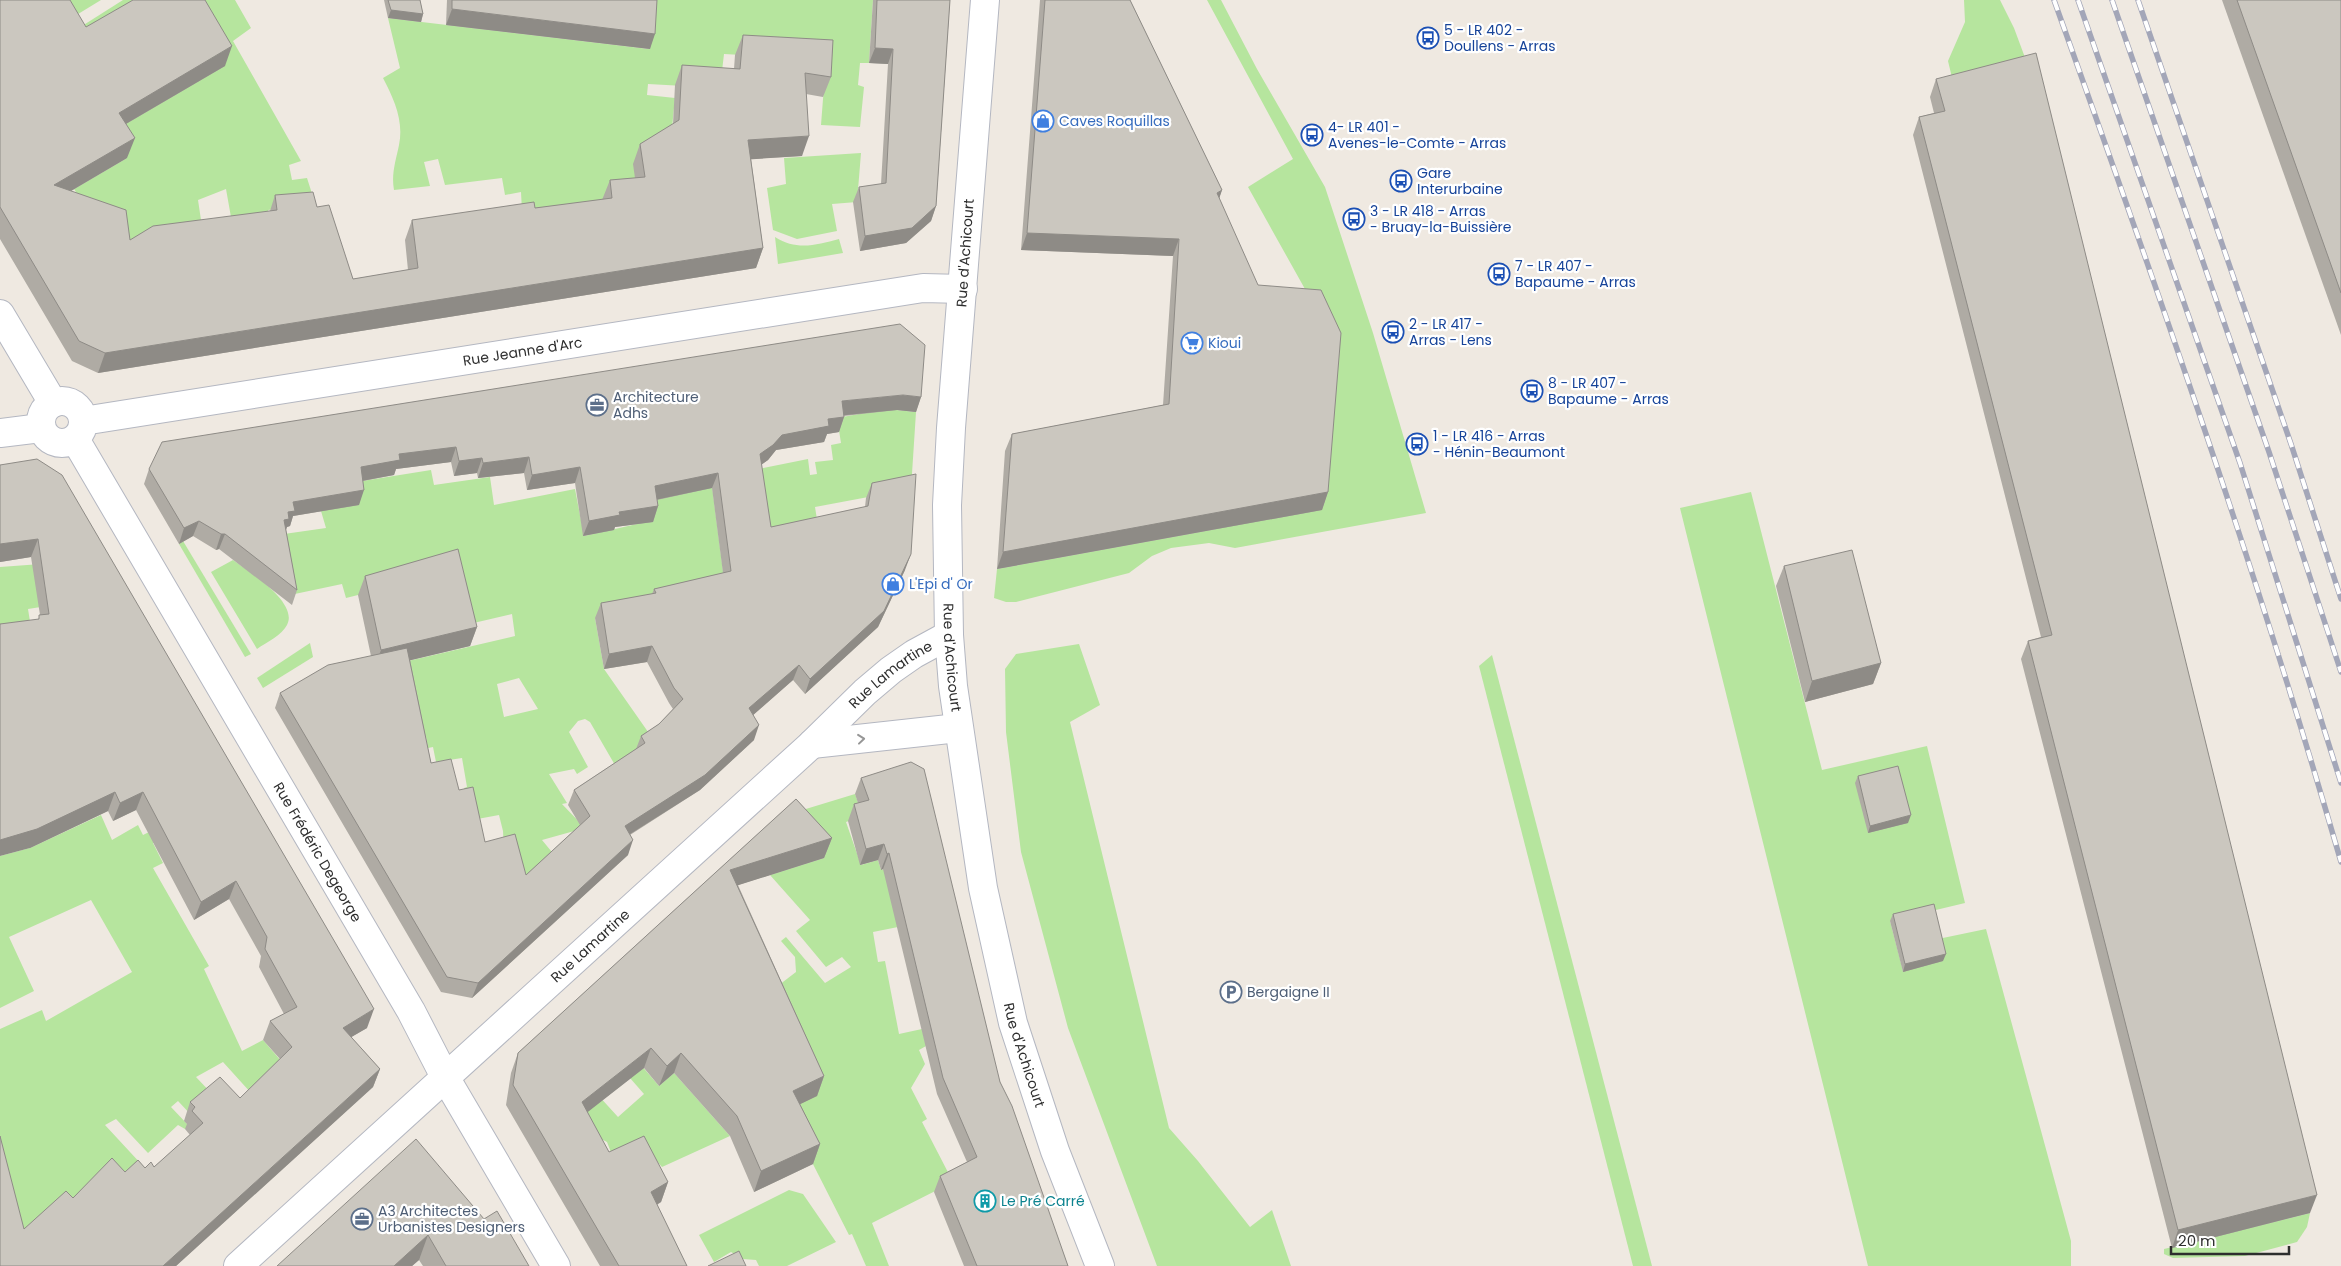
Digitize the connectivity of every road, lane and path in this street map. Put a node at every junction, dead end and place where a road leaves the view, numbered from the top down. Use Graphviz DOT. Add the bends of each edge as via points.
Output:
graph roads {
  1 [pos="985,0"];
  2 [pos="963,290"];
  3 [pos="0,314"];
  4 [pos="53,403"];
  5 [pos="41,428"];
  6 [pos="79,430"];
  7 [pos="0,433"];
  8 [pos="948,635"];
  9 [pos="958,728"];
  10 [pos="812,744"];
  11 [pos="445,1077"];
  12 [pos="238,1266"];
  13 [pos="556,1266"];
  14 [pos="1100,1266"];
  1 -- 2 [label="street, Rue d'Achicourt"];
  2 -- 6 [label="street, Rue Jeanne d'Arc" via="923,288"];
  2 -- 8 [label="street, Rue d'Achicourt" via="948,495"];
  3 -- 4 [label="street"];
  4 -- 5 [label="street" via="41,418"];
  4 -- 6 [label="street" via="61,401 76,406 81,413"];
  5 -- 6 [label="street" via="46,437 65,443"];
  5 -- 7 [label="street"];
  6 -- 11 [label="street, Rue Frédéric Degeorge" via="411,1011"];
  8 -- 9 [label="street, Rue d'Achicourt"];
  8 -- 10 [label="street, Rue Lamartine" via="891,670"];
  10 -- 9 [label="street, one-way"];
  9 -- 14 [label="street, Rue d'Achicourt" via="983,888 1013,1022 1055,1151"];
  10 -- 11 [label="street, Rue Lamartine"];
  11 -- 12 [label="street, Rue Lamartine"];
  11 -- 13 [label="street, Rue Frédéric Degeorge"];
}
